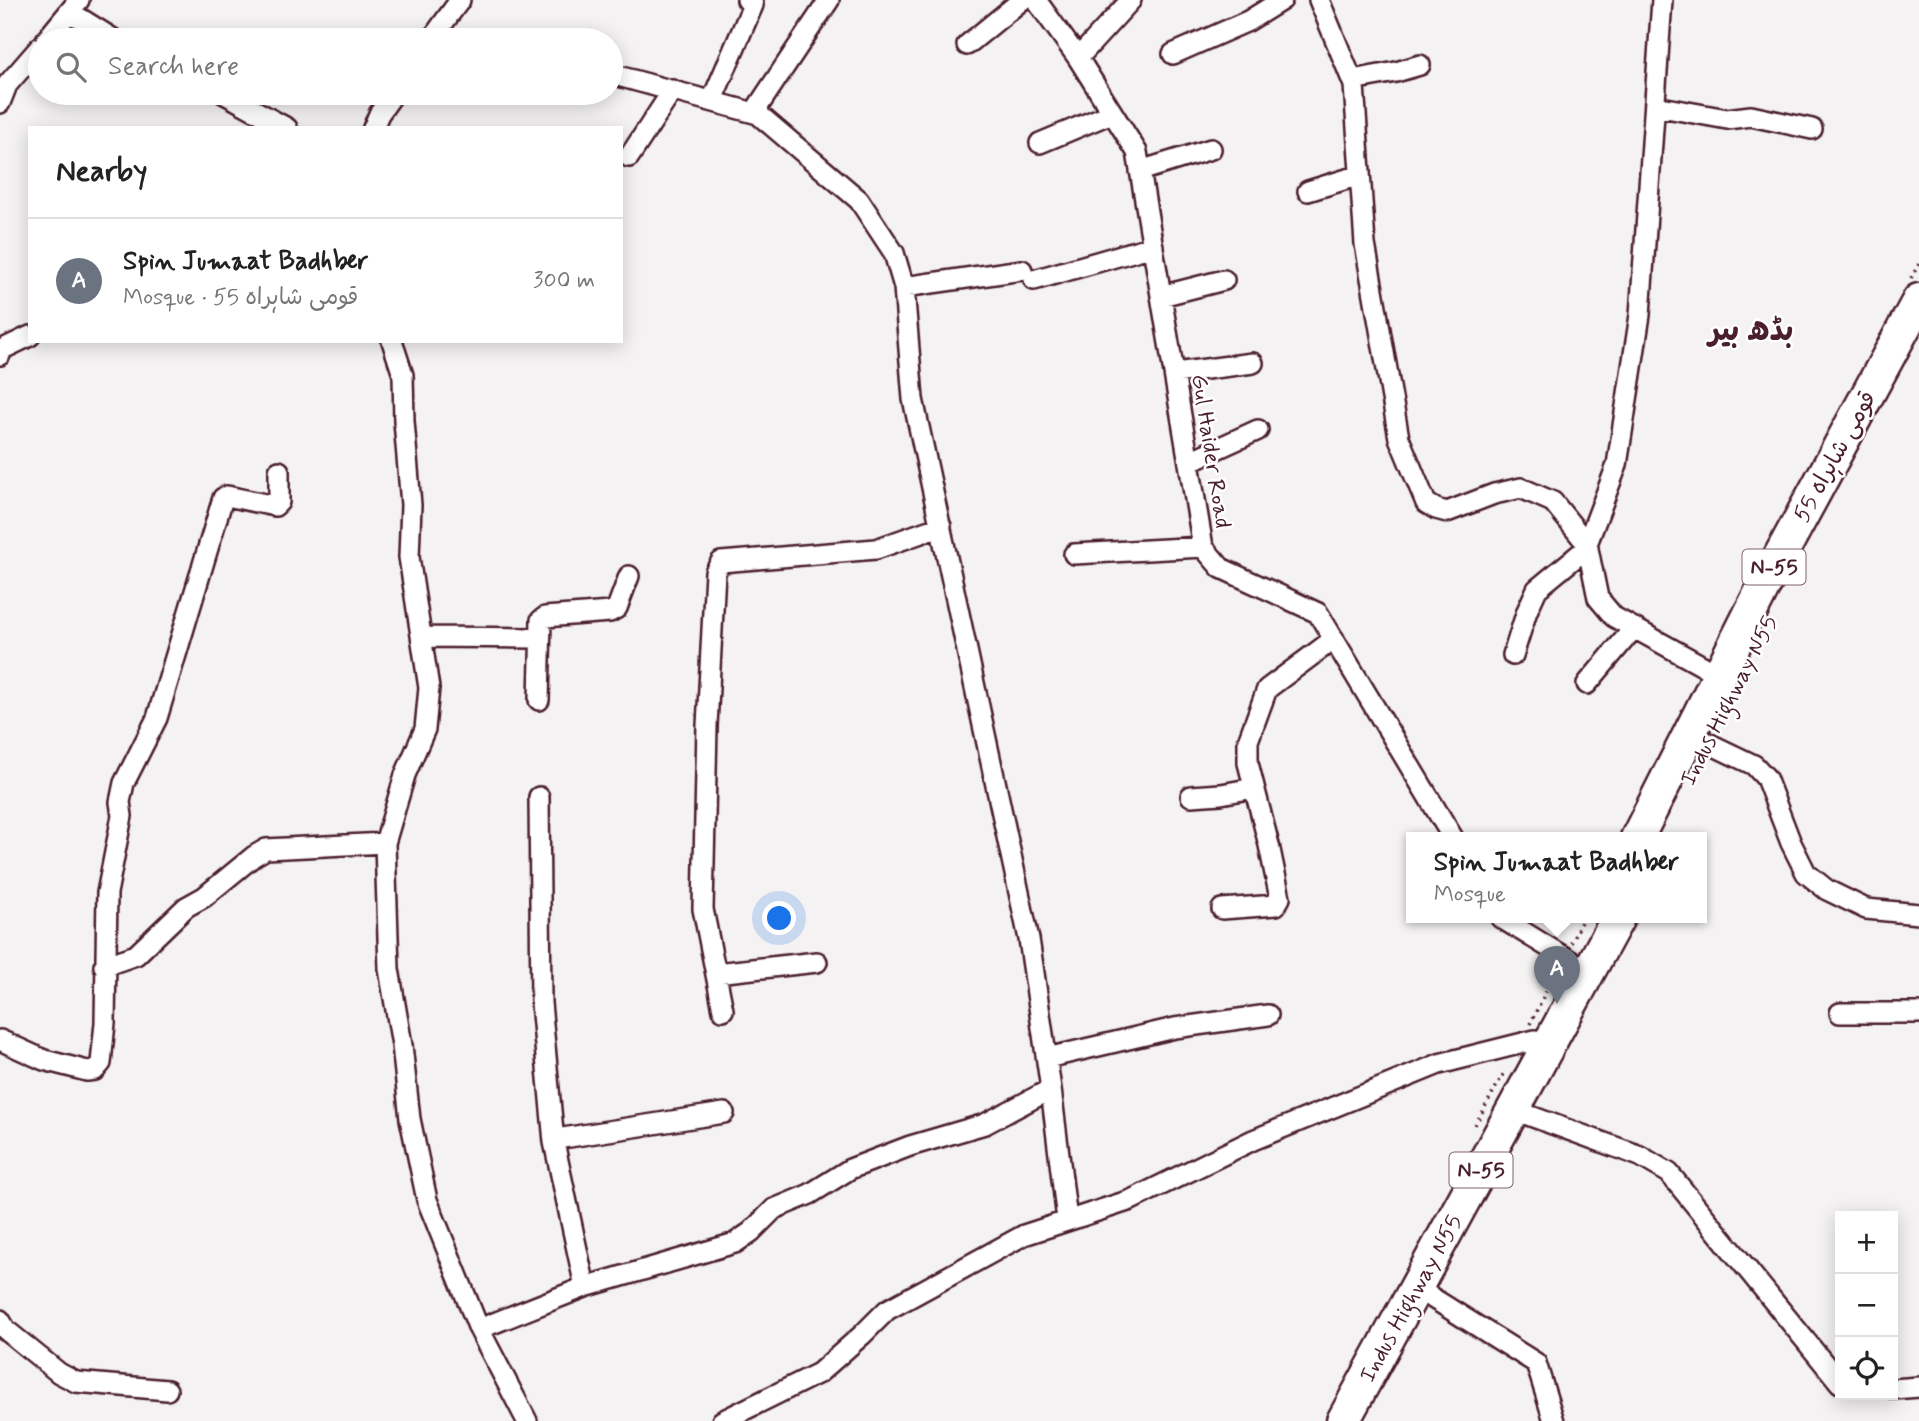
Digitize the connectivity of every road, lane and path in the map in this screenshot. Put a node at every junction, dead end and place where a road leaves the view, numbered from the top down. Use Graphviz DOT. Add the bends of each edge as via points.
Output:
graph roads {
  1 [pos="460,0"];
  2 [pos="747,0"];
  3 [pos="829,0"];
  4 [pos="1022,0"];
  5 [pos="1036,0"];
  6 [pos="1131,0"];
  7 [pos="1282,0"];
  8 [pos="1319,0"];
  9 [pos="1662,0"];
  10 [pos="75,6"];
  11 [pos="56,28"];
  12 [pos="101,28"];
  13 [pos="440,28"];
  14 [pos="967,46"];
  15 [pos="1173,54"];
  16 [pos="1078,58"];
  17 [pos="28,61"];
  18 [pos="1420,65"];
  19 [pos="623,77"];
  20 [pos="1352,80"];
  21 [pos="673,90"];
  22 [pos="712,100"];
  23 [pos="0,103"];
  24 [pos="245,105"];
  25 [pos="385,105"];
  26 [pos="1654,106"];
  27 [pos="1112,113"];
  28 [pos="758,114"];
  29 [pos="283,126"];
  30 [pos="374,126"];
  31 [pos="1812,129"];
  32 [pos="1040,143"];
  33 [pos="1212,149"];
  34 [pos="629,157"];
  35 [pos="1140,171"];
  36 [pos="1360,175"];
  37 [pos="1308,191"];
  38 [pos="1153,246"];
  39 [pos="1224,280"];
  40 [pos="904,287"];
  41 [pos="1161,296"];
  42 [pos="1919,300"];
  43 [pos="28,337"];
  44 [pos="1919,341"];
  45 [pos="393,343"];
  46 [pos="0,355"];
  47 [pos="1253,363"];
  48 [pos="1175,373"];
  49 [pos="1258,430"];
  50 [pos="1190,461"];
  51 [pos="279,471"];
  52 [pos="940,526"];
  53 [pos="1587,546"];
  54 [pos="1203,547"];
  55 [pos="1074,554"];
  56 [pos="629,576"];
  57 [pos="1634,628"];
  58 [pos="422,637"];
  59 [pos="540,638"];
  60 [pos="1334,639"];
  61 [pos="1513,655"];
  62 [pos="1719,675"];
  63 [pos="1587,684"];
  64 [pos="539,700"];
  65 [pos="1706,742"];
  66 [pos="1254,788"];
  67 [pos="1191,796"];
  68 [pos="539,797"];
  69 [pos="1449,832"];
  70 [pos="1640,832"];
  71 [pos="1662,832"];
  72 [pos="385,844"];
  73 [pos="1222,909"];
  74 [pos="1919,914"];
  75 [pos="1509,923"];
  76 [pos="1594,923"];
  77 [pos="1615,923"];
  78 [pos="817,962"];
  79 [pos="1574,964"];
  80 [pos="104,966"];
  81 [pos="716,973"];
  82 [pos="723,1010"];
  83 [pos="1840,1013"];
  84 [pos="1919,1013"];
  85 [pos="1268,1015"];
  86 [pos="0,1040"];
  87 [pos="1535,1040"];
  88 [pos="1047,1058"];
  89 [pos="1051,1089"];
  90 [pos="1514,1110"];
  91 [pos="724,1114"];
  92 [pos="554,1142"];
  93 [pos="1067,1220"];
  94 [pos="585,1287"];
  95 [pos="1415,1287"];
  96 [pos="0,1320"];
  97 [pos="479,1329"];
  98 [pos="1835,1377"];
  99 [pos="1919,1387"];
  100 [pos="1898,1389"];
  101 [pos="167,1390"];
  102 [pos="527,1421"];
  103 [pos="722,1421"];
  104 [pos="1325,1421"];
  105 [pos="1343,1421"];
  106 [pos="1554,1421"];
  1 -- 13 [label="street"];
  2 -- 22 [label="street" via="753,5"];
  3 -- 28 [label="street" via="759,105"];
  4 -- 14 [label="street"];
  5 -- 16 [label="street, Gul Haider Road"];
  6 -- 16 [label="street"];
  7 -- 15 [label="street" via="1248,21"];
  8 -- 20 [label="street"];
  9 -- 26 [label="street"];
  10 -- 11 [label="street"];
  10 -- 12 [label="street"];
  16 -- 27 [label="street, Gul Haider Road"];
  17 -- 23 [label="street" via="7,85"];
  18 -- 20 [label="street"];
  19 -- 21 [label="street"];
  20 -- 36 [label="street"];
  21 -- 22 [label="street"];
  21 -- 34 [label="street"];
  22 -- 28 [label="street"];
  24 -- 29 [label="street"];
  25 -- 30 [label="street"];
  26 -- 31 [label="street" via="1727,119 1751,116"];
  26 -- 53 [label="street" via="1634,356 1616,465"];
  27 -- 32 [label="street"];
  27 -- 35 [label="street, Gul Haider Road" via="1137,152"];
  28 -- 40 [label="street" via="859,200 894,253"];
  33 -- 35 [label="street"];
  35 -- 38 [label="street, Gul Haider Road"];
  36 -- 37 [label="street"];
  36 -- 53 [label="street" via="1365,244 1399,438 1426,503 1447,512 1521,488 1553,502"];
  38 -- 40 [label="street" via="1028,275"];
  38 -- 41 [label="street, Gul Haider Road"];
  39 -- 41 [label="street"];
  40 -- 52 [label="street" via="913,399"];
  41 -- 48 [label="street, Gul Haider Road"];
  42 -- 62 [label="highway, قومی شاہراہ 55 / N-55"];
  43 -- 46 [label="street"];
  44 -- 65 [label="highway, Indus Highway N55 / N-55"];
  45 -- 58 [label="street" via="403,375 411,505 409,557"];
  47 -- 48 [label="street"];
  48 -- 50 [label="street, Gul Haider Road"];
  49 -- 50 [label="street"];
  50 -- 54 [label="street, Gul Haider Road"];
  51 -- 80 [label="street" via="279,502 275,506 223,498 158,718 124,783 107,892"];
  52 -- 81 [label="street" via="876,550 721,562 716,572 707,726 703,909"];
  52 -- 88 [label="street" via="1029,939"];
  53 -- 57 [label="street" via="1598,598 1614,617"];
  53 -- 61 [label="street" via="1537,589"];
  54 -- 55 [label="street"];
  54 -- 60 [label="street, Gul Haider Road" via="1222,568 1318,613"];
  56 -- 59 [label="street" via="617,608 545,617"];
  57 -- 62 [label="street"];
  57 -- 63 [label="street"];
  58 -- 59 [label="street"];
  58 -- 72 [label="street" via="429,688 425,729 405,775"];
  59 -- 64 [label="street"];
  60 -- 66 [label="street" via="1267,689 1248,741"];
  60 -- 69 [label="street, Gul Haider Road"];
  62 -- 70 [label="highway, قومی شاہراہ 55 / N-55"];
  65 -- 71 [label="highway, Indus Highway N55 / N-55"];
  65 -- 74 [label="street" via="1754,765 1766,778 1806,873 1827,890 1866,909"];
  66 -- 67 [label="street"];
  66 -- 73 [label="street" via="1280,898 1276,905"];
  68 -- 92 [label="street" via="541,1003"];
  72 -- 80 [label="street" via="266,849 186,907 136,955"];
  72 -- 97 [label="street" via="389,969 410,1119 427,1200"];
  75 -- 79 [label="street"];
  76 -- 79 [label="highway, N-55"];
  77 -- 90 [label="highway, Indus Highway N55 / N-55"];
  78 -- 81 [label="street"];
  79 -- 87 [label="highway, N-55"];
  80 -- 86 [label="street" via="105,1023 101,1063 95,1070 44,1060"];
  81 -- 82 [label="street"];
  83 -- 84 [label="street"];
  85 -- 88 [label="street" via="1175,1028"];
  87 -- 93 [label="street" via="1438,1064 1253,1140 1131,1200"];
  87 -- 104 [label="highway, N-55"];
  88 -- 89 [label="street"];
  89 -- 93 [label="street"];
  89 -- 94 [label="street" via="985,1124 850,1170 774,1209 735,1243"];
  90 -- 95 [label="highway, Indus Highway N55 / N-55"];
  90 -- 98 [label="street" via="1640,1156 1669,1173"];
  91 -- 92 [label="street"];
  92 -- 94 [label="street"];
  93 -- 103 [label="street" via="1024,1235 913,1294 887,1310 819,1373"];
  94 -- 97 [label="street"];
  95 -- 105 [label="highway, Indus Highway N55 / N-55"];
  95 -- 106 [label="street" via="1536,1363"];
  96 -- 101 [label="street" via="16,1339 76,1382"];
  97 -- 102 [label="street"];
  99 -- 100 [label="street"];
}
